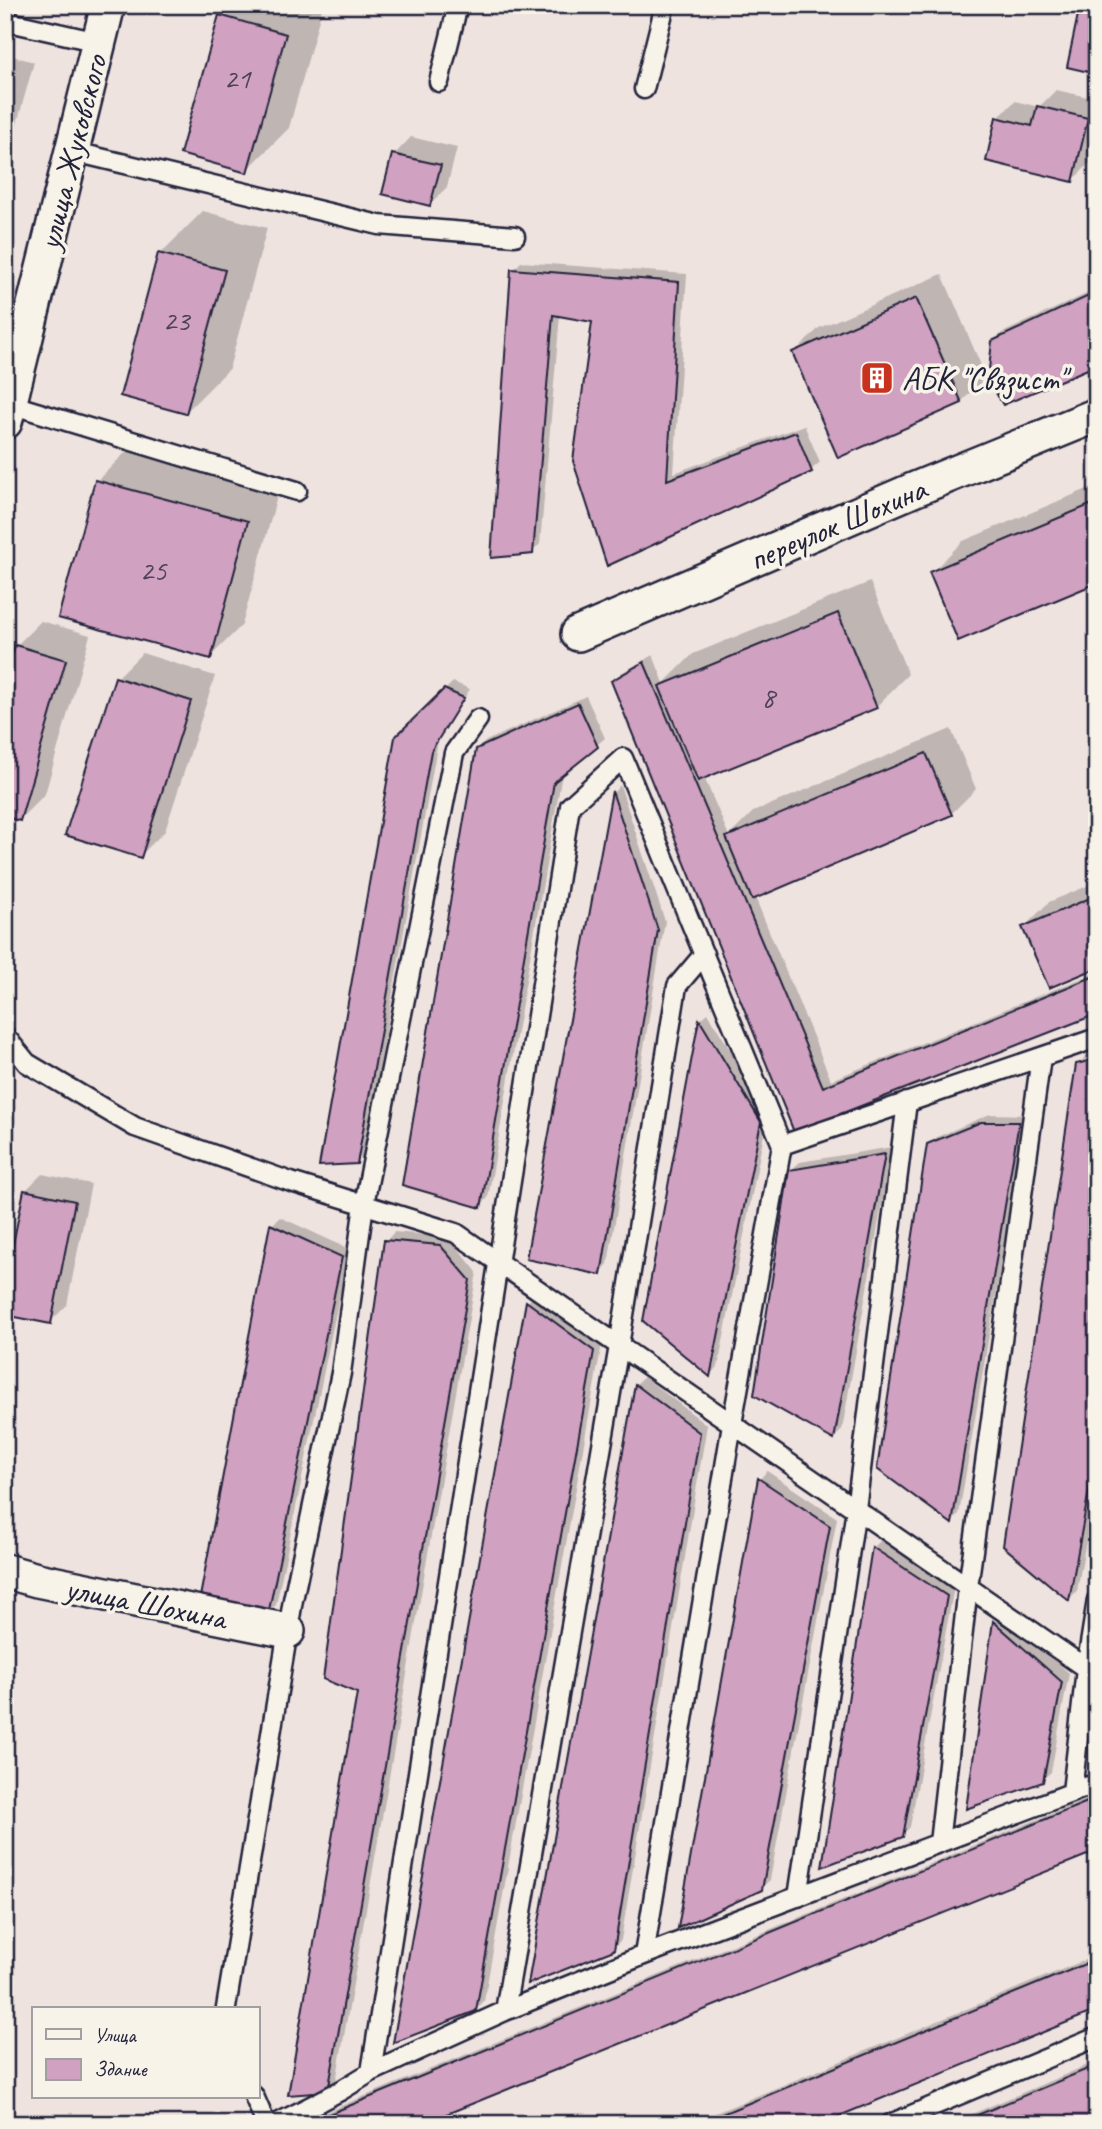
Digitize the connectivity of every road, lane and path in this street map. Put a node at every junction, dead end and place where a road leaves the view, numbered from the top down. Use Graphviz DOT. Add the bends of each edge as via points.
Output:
graph roads {
  1 [pos="108,5"];
  2 [pos="458,5"];
  3 [pos="665,5"];
  4 [pos="5,21"];
  5 [pos="98,42"];
  6 [pos="439,82"];
  7 [pos="644,89"];
  8 [pos="71,151"];
  9 [pos="516,236"];
  10 [pos="7,413"];
  11 [pos="1097,415"];
  12 [pos="297,491"];
  13 [pos="578,634"];
  14 [pos="478,719"];
  15 [pos="704,954"];
  16 [pos="5,1036"];
  17 [pos="1097,1038"];
  18 [pos="1041,1057"];
  19 [pos="907,1102"];
  20 [pos="782,1145"];
  21 [pos="364,1204"];
  22 [pos="499,1263"];
  23 [pos="619,1346"];
  24 [pos="732,1424"];
  25 [pos="856,1509"];
  26 [pos="5,1571"];
  27 [pos="968,1587"];
  28 [pos="1097,1600"];
  29 [pos="288,1631"];
  30 [pos="1091,1673"];
  31 [pos="1097,1783"];
  32 [pos="1072,1792"];
  33 [pos="939,1843"];
  34 [pos="798,1896"];
  35 [pos="644,1955"];
  36 [pos="226,2007"];
  37 [pos="505,2011"];
  38 [pos="1097,2037"];
  39 [pos="371,2072"];
  40 [pos="255,2098"];
  41 [pos="266,2124"];
  42 [pos="276,2124"];
  43 [pos="890,2124"];
  1 -- 5 [label="street, улица Жуковского"];
  2 -- 6 [label="lane"];
  3 -- 7 [label="lane"];
  4 -- 5 [label="lane"];
  5 -- 8 [label="street, улица Жуковского"];
  8 -- 9 [label="lane" via="379,225"];
  8 -- 10 [label="street, улица Жуковского"];
  10 -- 12 [label="lane"];
  11 -- 13 [label="street, переулок Шохина"];
  14 -- 21 [label="lane" via="454,753"];
  15 -- 20 [label="lane"];
  15 -- 22 [label="lane" via="624,758 570,806"];
  15 -- 23 [label="lane" via="677,986"];
  16 -- 21 [label="lane" via="27,1063 135,1127"];
  17 -- 18 [label="lane"];
  18 -- 19 [label="lane"];
  18 -- 27 [label="lane"];
  19 -- 20 [label="lane"];
  19 -- 25 [label="lane"];
  20 -- 24 [label="lane"];
  21 -- 22 [label="lane" via="456,1233"];
  21 -- 29 [label="lane" via="341,1373"];
  22 -- 23 [label="lane"];
  22 -- 39 [label="lane"];
  23 -- 24 [label="lane"];
  23 -- 37 [label="lane"];
  24 -- 25 [label="lane"];
  24 -- 35 [label="lane"];
  25 -- 27 [label="lane"];
  25 -- 34 [label="lane"];
  26 -- 29 [label="street, улица Шохина"];
  27 -- 30 [label="lane"];
  27 -- 33 [label="lane"];
  28 -- 30 [label="lane"];
  29 -- 36 [label="lane"];
  30 -- 32 [label="lane"];
  31 -- 32 [label="lane"];
  32 -- 33 [label="lane"];
  33 -- 34 [label="lane"];
  34 -- 35 [label="lane"];
  35 -- 37 [label="lane"];
  37 -- 39 [label="lane"];
  38 -- 43 [label="lane"];
  39 -- 42 [label="lane"];
  40 -- 41 [label="lane"];
}
